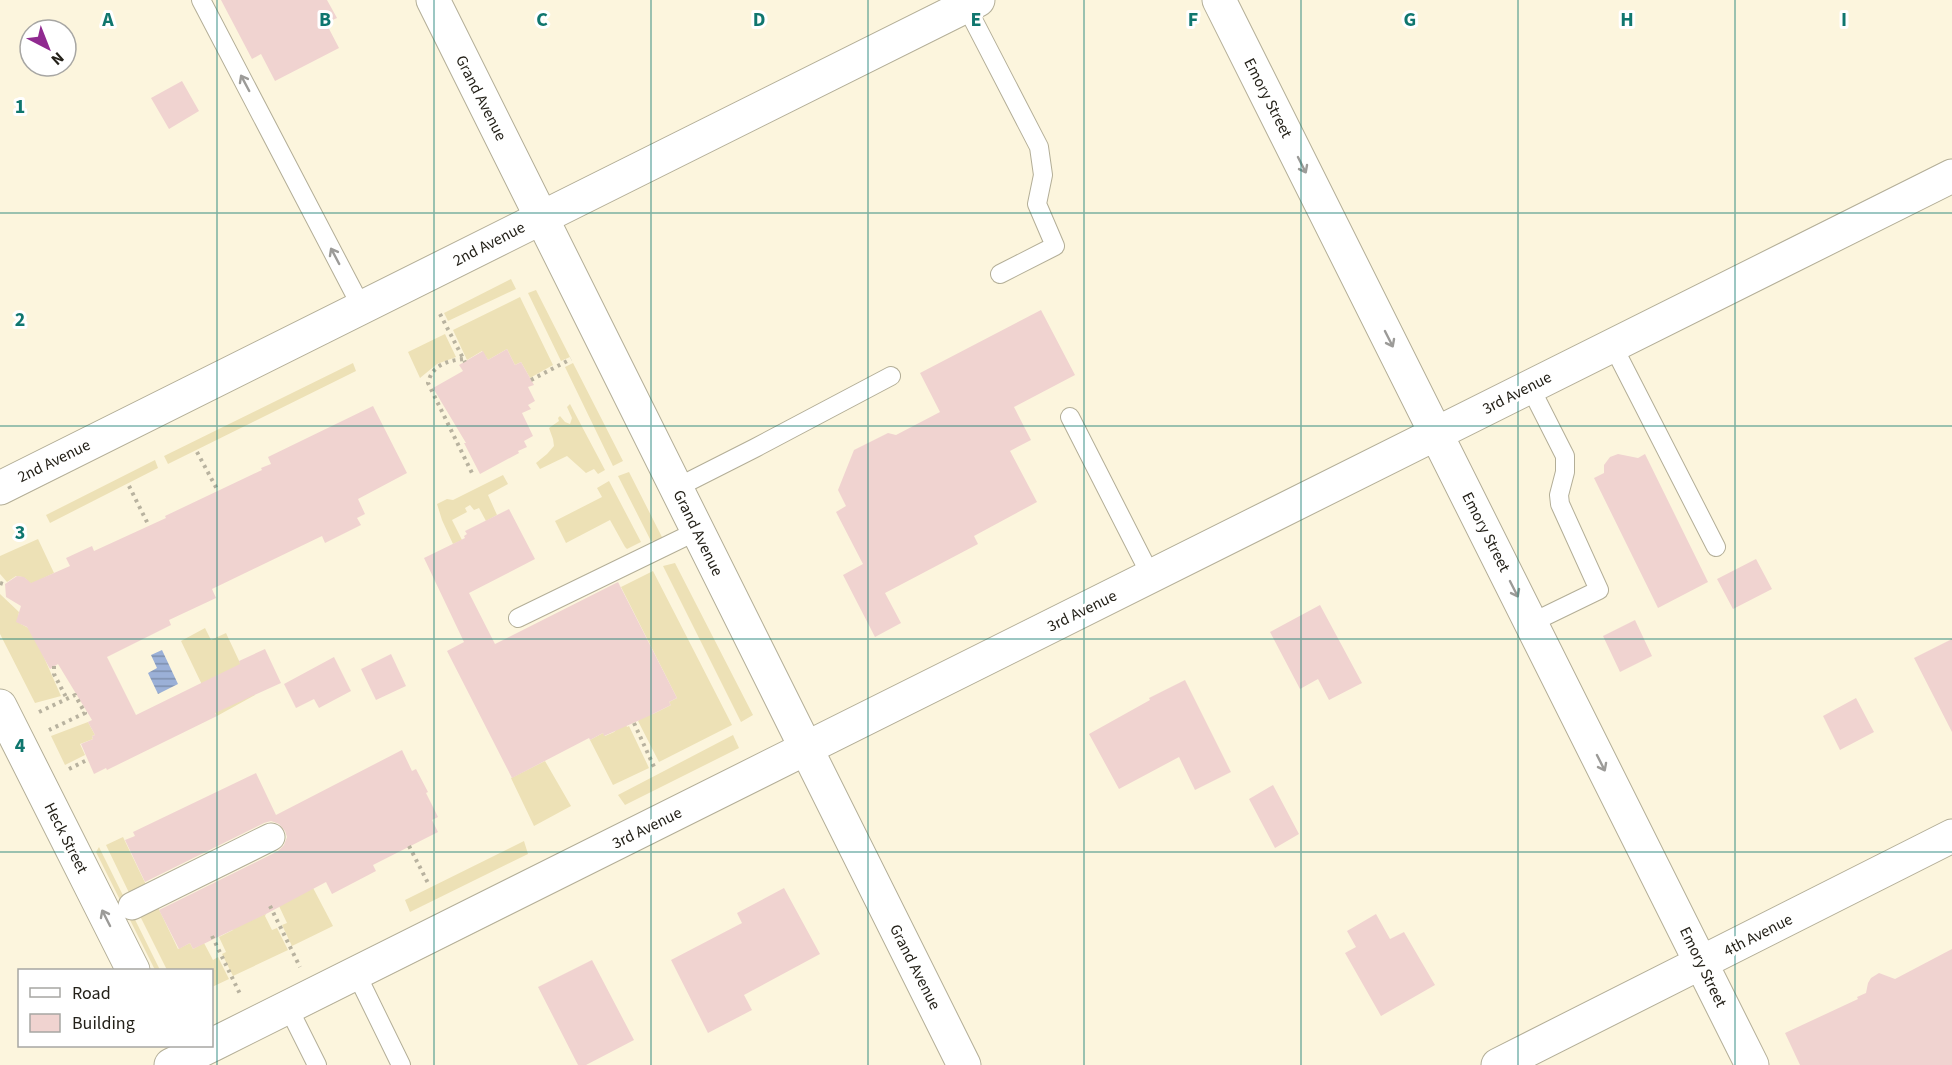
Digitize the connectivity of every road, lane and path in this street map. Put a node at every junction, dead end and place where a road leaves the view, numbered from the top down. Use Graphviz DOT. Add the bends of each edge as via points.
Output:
graph roads {
  1 [pos="201,0"];
  2 [pos="433,0"];
  3 [pos="1220,0"];
  4 [pos="972,3"];
  5 [pos="1952,176"];
  6 [pos="541,218"];
  7 [pos="1000,274"];
  8 [pos="362,308"];
  9 [pos="441,314"];
  10 [pos="1612,346"];
  11 [pos="571,359"];
  12 [pos="891,376"];
  13 [pos="531,380"];
  14 [pos="1530,387"];
  15 [pos="1070,417"];
  16 [pos="1436,434"];
  17 [pos="197,452"];
  18 [pos="472,473"];
  19 [pos="129,486"];
  20 [pos="0,488"];
  21 [pos="676,488"];
  22 [pos="218,491"];
  23 [pos="149,526"];
  24 [pos="697,531"];
  25 [pos="1716,547"];
  26 [pos="1151,576"];
  27 [pos="0,583"];
  28 [pos="6,585"];
  29 [pos="518,618"];
  30 [pos="1531,622"];
  31 [pos="54,666"];
  32 [pos="67,699"];
  33 [pos="0,706"];
  34 [pos="36,713"];
  35 [pos="634,723"];
  36 [pos="45,732"];
  37 [pos="806,748"];
  38 [pos="655,769"];
  39 [pos="1952,836"];
  40 [pos="271,837"];
  41 [pos="410,846"];
  42 [pos="428,882"];
  43 [pos="132,906"];
  44 [pos="270,906"];
  45 [pos="212,936"];
  46 [pos="1701,963"];
  47 [pos="300,968"];
  48 [pos="132,969"];
  49 [pos="356,973"];
  50 [pos="241,997"];
  51 [pos="288,1007"];
  52 [pos="213,1044"];
  53 [pos="206,1047"];
  54 [pos="174,1059"];
  55 [pos="317,1065"];
  56 [pos="401,1065"];
  57 [pos="964,1065"];
  58 [pos="1498,1065"];
  59 [pos="1752,1065"];
  8 -- 1 [label="lane, one-way"];
  2 -- 6 [label="street, Grand Avenue"];
  3 -- 16 [label="street, Emory Street, one-way"];
  4 -- 6 [label="street, 2nd Avenue"];
  4 -- 7 [label="lane" via="1039,147 1043,175 1037,204 1055,246"];
  5 -- 10 [label="street, 3rd Avenue"];
  6 -- 8 [label="street, 2nd Avenue"];
  6 -- 21 [label="street, Grand Avenue"];
  8 -- 20 [label="street, 2nd Avenue"];
  9 -- 18 [label="path" via="464,360 436,368 428,383"];
  10 -- 14 [label="street, 3rd Avenue"];
  10 -- 25 [label="lane"];
  11 -- 13 [label="path"];
  12 -- 21 [label="lane"];
  14 -- 16 [label="street, 3rd Avenue"];
  14 -- 30 [label="lane" via="1565,456 1560,504 1599,590"];
  15 -- 26 [label="lane"];
  16 -- 26 [label="street, 3rd Avenue"];
  16 -- 30 [label="street, Emory Street, one-way"];
  17 -- 22 [label="path"];
  19 -- 23 [label="path"];
  21 -- 24 [label="street, Grand Avenue"];
  24 -- 29 [label="lane"];
  24 -- 37 [label="street, Grand Avenue"];
  26 -- 37 [label="street, 3rd Avenue"];
  27 -- 28 [label="path"];
  30 -- 46 [label="street, Emory Street, one-way"];
  31 -- 32 [label="path"];
  32 -- 34 [label="path"];
  32 -- 36 [label="path" via="75,695 85,713"];
  48 -- 33 [label="street, Heck Street, one-way"];
  35 -- 38 [label="path"];
  37 -- 49 [label="street, 3rd Avenue"];
  37 -- 57 [label="street, Grand Avenue"];
  39 -- 46 [label="street, 4th Avenue"];
  40 -- 43 [label="street"];
  41 -- 42 [label="path"];
  44 -- 47 [label="path"];
  45 -- 50 [label="path"];
  46 -- 58 [label="street, 4th Avenue"];
  46 -- 59 [label="street, Emory Street"];
  49 -- 51 [label="street, 3rd Avenue"];
  49 -- 56 [label="lane"];
  51 -- 52 [label="street, 3rd Avenue"];
  51 -- 55 [label="lane"];
  53 -- 54 [label="street, 3rd Avenue"];
}
